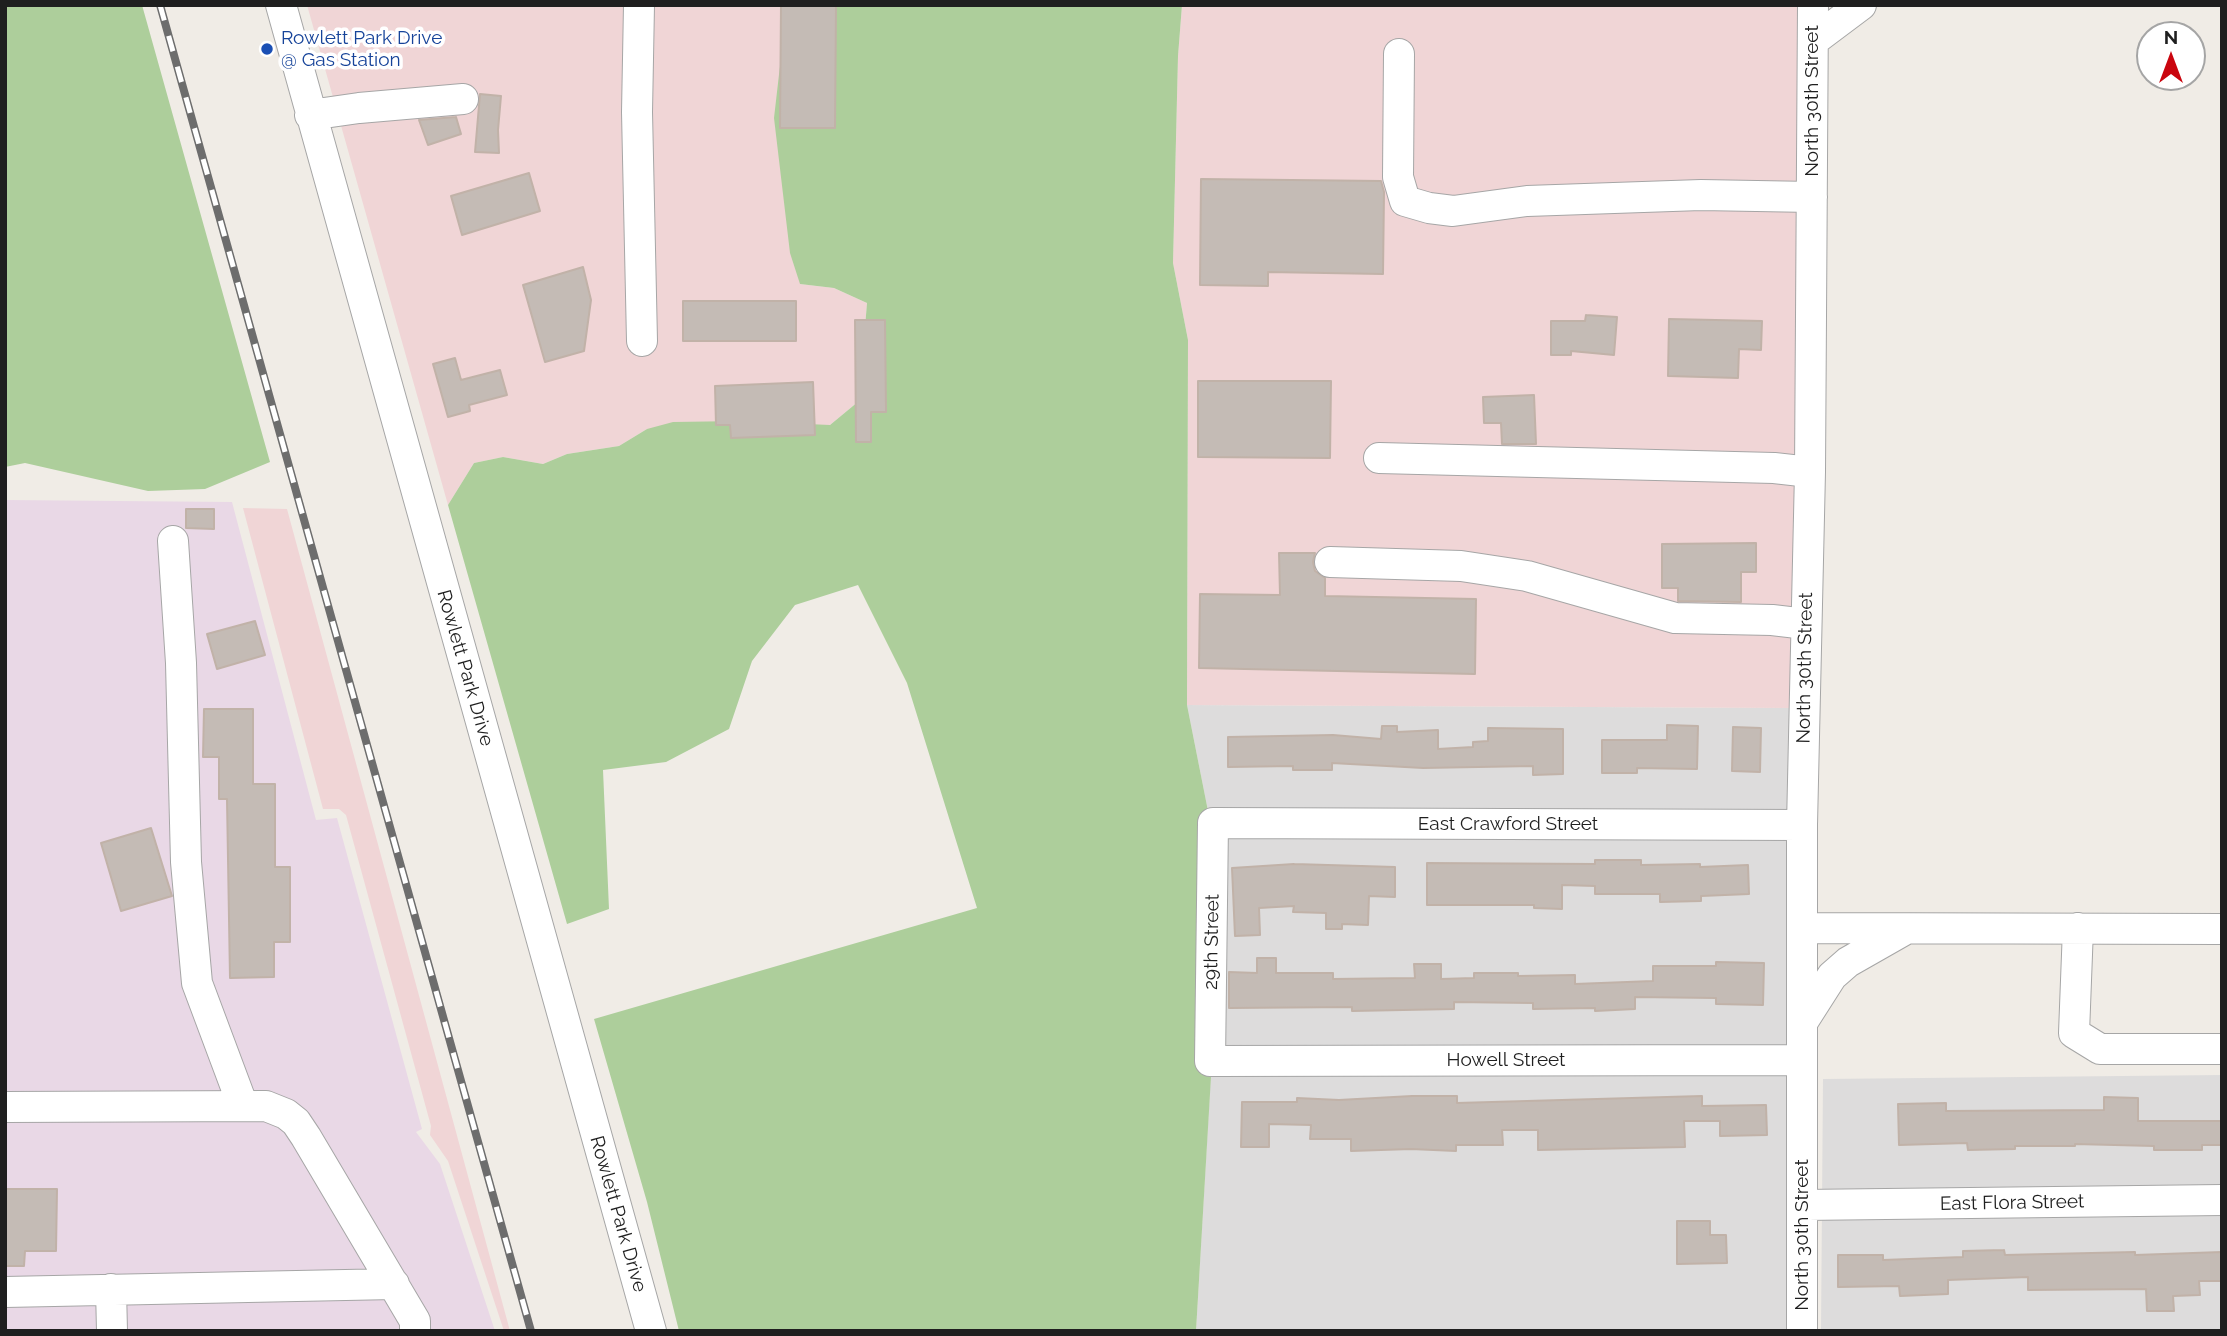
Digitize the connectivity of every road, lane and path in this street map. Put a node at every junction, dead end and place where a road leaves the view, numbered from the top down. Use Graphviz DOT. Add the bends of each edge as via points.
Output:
graph roads {
  1 [pos="281,5"];
  2 [pos="639,5"];
  3 [pos="1813,5"];
  4 [pos="1861,5"];
  5 [pos="1813,41"];
  6 [pos="1399,54"];
  7 [pos="463,99"];
  8 [pos="310,115"];
  9 [pos="1812,197"];
  10 [pos="642,341"];
  11 [pos="1378,458"];
  12 [pos="1810,472"];
  13 [pos="173,541"];
  14 [pos="1330,562"];
  15 [pos="1806,624"];
  16 [pos="1213,823"];
  17 [pos="1802,825"];
  18 [pos="1802,928"];
  19 [pos="1908,928"];
  20 [pos="2078,928"];
  21 [pos="2222,929"];
  22 [pos="1802,1023"];
  23 [pos="2222,1049"];
  24 [pos="1802,1060"];
  25 [pos="1210,1061"];
  26 [pos="5,1107"];
  27 [pos="243,1107"];
  28 [pos="2222,1200"];
  29 [pos="1802,1205"];
  30 [pos="394,1284"];
  31 [pos="111,1289"];
  32 [pos="5,1292"];
  33 [pos="112,1331"];
  34 [pos="415,1331"];
  35 [pos="651,1331"];
  36 [pos="1802,1331"];
  1 -- 8 [label="street, Rowlett Park Drive"];
  2 -- 10 [label="street"];
  3 -- 5 [label="street, North 30th Street"];
  4 -- 5 [label="street"];
  5 -- 9 [label="street, North 30th Street"];
  6 -- 9 [label="street" via="1398,177 1405,201 1453,211 1527,201 1701,195"];
  7 -- 8 [label="street"];
  8 -- 35 [label="street, Rowlett Park Drive"];
  9 -- 12 [label="street, North 30th Street"];
  11 -- 12 [label="street"];
  12 -- 15 [label="street, North 30th Street"];
  13 -- 27 [label="street" via="186,862 197,983"];
  14 -- 15 [label="street" via="1461,566 1527,576 1675,618"];
  15 -- 17 [label="street, North 30th Street"];
  16 -- 17 [label="street, East Crawford Street"];
  16 -- 25 [label="street, 29th Street"];
  17 -- 18 [label="street, North 30th Street"];
  18 -- 19 [label="street"];
  18 -- 22 [label="street, North 30th Street"];
  19 -- 20 [label="street"];
  19 -- 22 [label="street" via="1832,976"];
  20 -- 21 [label="street"];
  20 -- 23 [label="street" via="2074,1033 2100,1049"];
  22 -- 24 [label="street, North 30th Street"];
  24 -- 25 [label="street, Howell Street"];
  24 -- 29 [label="street, North 30th Street"];
  26 -- 27 [label="street"];
  27 -- 30 [label="street" via="276,1109 296,1122"];
  28 -- 29 [label="street, East Flora Street"];
  29 -- 36 [label="street, North 30th Street"];
  30 -- 31 [label="street"];
  30 -- 34 [label="street" via="415,1321"];
  31 -- 32 [label="street"];
  31 -- 33 [label="street"];
}
